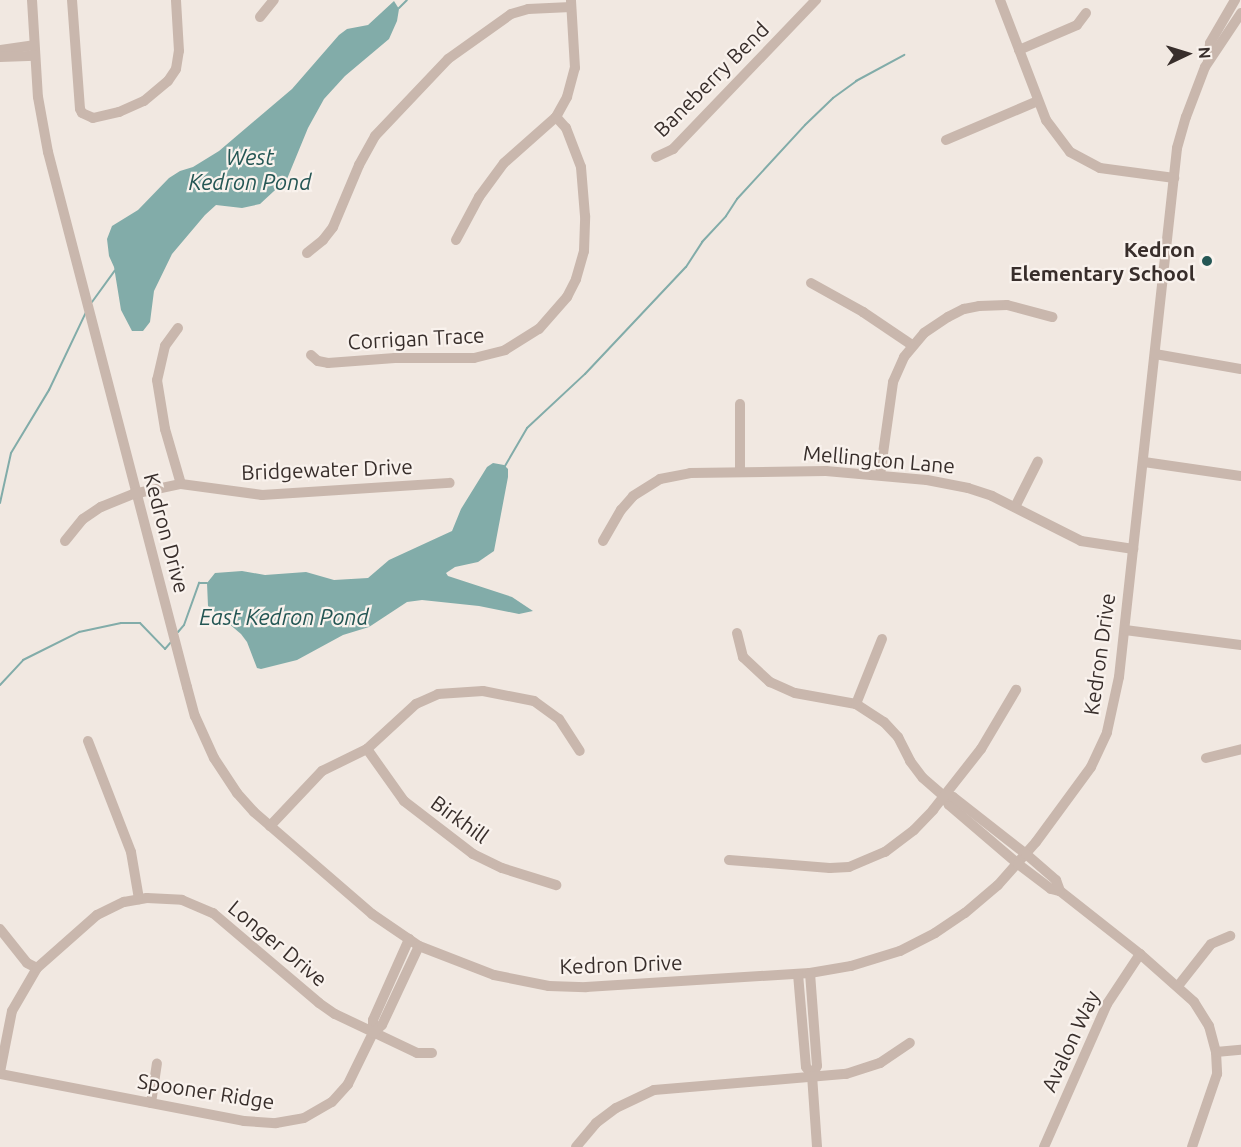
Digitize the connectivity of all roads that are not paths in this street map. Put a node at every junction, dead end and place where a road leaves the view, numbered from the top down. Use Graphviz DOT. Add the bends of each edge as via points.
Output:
graph roads {
  1 [pos="32,0"];
  2 [pos="72,0"];
  3 [pos="176,0"];
  4 [pos="274,0"];
  5 [pos="816,0"];
  6 [pos="999,0"];
  7 [pos="1235,0"];
  8 [pos="571,4"];
  9 [pos="1086,13"];
  10 [pos="1241,13"];
  11 [pos="260,17"];
  12 [pos="0,50"];
  13 [pos="35,50"];
  14 [pos="1019,50"];
  15 [pos="0,57"];
  16 [pos="1208,60"];
  17 [pos="1038,101"];
  18 [pos="556,117"];
  19 [pos="946,140"];
  20 [pos="656,157"];
  21 [pos="1174,177"];
  22 [pos="456,240"];
  23 [pos="307,253"];
  24 [pos="811,283"];
  25 [pos="1052,317"];
  26 [pos="177,328"];
  27 [pos="912,345"];
  28 [pos="1155,354"];
  29 [pos="311,355"];
  30 [pos="1241,369"];
  31 [pos="740,404"];
  32 [pos="1038,461"];
  33 [pos="1144,462"];
  34 [pos="740,471"];
  35 [pos="880,475"];
  36 [pos="1241,476"];
  37 [pos="450,483"];
  38 [pos="181,484"];
  39 [pos="136,493"];
  40 [pos="1015,507"];
  41 [pos="65,541"];
  42 [pos="603,541"];
  43 [pos="1133,549"];
  44 [pos="1125,630"];
  45 [pos="737,633"];
  46 [pos="882,639"];
  47 [pos="1241,645"];
  48 [pos="1016,690"];
  49 [pos="856,704"];
  50 [pos="88,741"];
  51 [pos="367,749"];
  52 [pos="1241,749"];
  53 [pos="580,751"];
  54 [pos="1206,759"];
  55 [pos="944,796"];
  56 [pos="270,826"];
  57 [pos="1026,854"];
  58 [pos="729,860"];
  59 [pos="1018,864"];
  60 [pos="556,885"];
  61 [pos="1060,891"];
  62 [pos="139,899"];
  63 [pos="0,930"];
  64 [pos="1230,936"];
  65 [pos="409,939"];
  66 [pos="419,946"];
  67 [pos="1140,954"];
  68 [pos="37,968"];
  69 [pos="810,973"];
  70 [pos="798,974"];
  71 [pos="1178,986"];
  72 [pos="373,1033"];
  73 [pos="910,1043"];
  74 [pos="1241,1050"];
  75 [pos="1216,1052"];
  76 [pos="432,1053"];
  77 [pos="157,1063"];
  78 [pos="0,1073"];
  79 [pos="812,1075"];
  80 [pos="151,1103"];
  81 [pos="576,1147"];
  82 [pos="817,1147"];
  83 [pos="1044,1147"];
  84 [pos="1192,1147"];
  1 -- 13 [label="street, Kedron Drive"];
  2 -- 3 [label="street" via="78,100 82,113 93,118 144,101 162,88 176,69"];
  4 -- 11 [label="street"];
  5 -- 20 [label="street, Baneberry Bend" via="673,149"];
  6 -- 14 [label="street"];
  7 -- 16 [label="street, Kedron Drive" via="1209,43"];
  8 -- 18 [label="street" via="575,68 567,97"];
  8 -- 23 [label="street" via="511,14 448,60 375,136 358,165 333,227"];
  9 -- 14 [label="street" via="1077,25"];
  10 -- 16 [label="street, Kedron Drive"];
  12 -- 13 [label="street"];
  13 -- 15 [label="street"];
  13 -- 39 [label="street, Kedron Drive" via="42,126"];
  14 -- 17 [label="street"];
  16 -- 21 [label="street, Kedron Drive" via="1184,121"];
  17 -- 19 [label="street"];
  17 -- 21 [label="street" via="1059,141 1087,162 1109,170"];
  18 -- 22 [label="street" via="504,163 479,197"];
  18 -- 29 [label="street, Corrigan Trace" via="566,128 581,167 584,251 567,297 539,329 505,350 474,358 328,363"];
  21 -- 28 [label="street, Kedron Drive"];
  24 -- 27 [label="street"];
  25 -- 27 [label="street" via="1007,305 964,309 936,324"];
  26 -- 38 [label="street" via="165,346 157,380 165,429"];
  27 -- 35 [label="street" via="893,382"];
  28 -- 30 [label="street"];
  28 -- 33 [label="street, Kedron Drive"];
  31 -- 34 [label="street"];
  32 -- 40 [label="street"];
  33 -- 36 [label="street"];
  33 -- 43 [label="street, Kedron Drive"];
  34 -- 35 [label="street, Mellington Lane"];
  34 -- 42 [label="street, Mellington Lane" via="660,479 633,496"];
  35 -- 40 [label="street, Mellington Lane" via="968,488"];
  37 -- 38 [label="street, Bridgewater Drive" via="262,495"];
  38 -- 39 [label="street, Bridgewater Drive"];
  39 -- 41 [label="street, Bridgewater Drive" via="92,513"];
  39 -- 56 [label="street, Kedron Drive" via="202,732 237,793"];
  40 -- 43 [label="street, Mellington Lane" via="1081,541"];
  43 -- 44 [label="street, Kedron Drive"];
  44 -- 47 [label="street"];
  44 -- 57 [label="street, Kedron Drive" via="1117,694 1100,751"];
  45 -- 49 [label="street" via="743,657 770,682 795,693"];
  46 -- 49 [label="street"];
  48 -- 55 [label="street" via="997,726"];
  49 -- 55 [label="street" via="884,722 923,778"];
  50 -- 62 [label="street" via="131,852"];
  51 -- 53 [label="street" via="416,704 438,694 463,690 534,701 559,719"];
  51 -- 56 [label="street" via="314,777"];
  51 -- 60 [label="street, Birkhill" via="404,801 473,854"];
  52 -- 54 [label="street"];
  55 -- 57 [label="street" via="953,797"];
  55 -- 58 [label="street" via="899,843 849,867 802,868"];
  55 -- 59 [label="street" via="949,805"];
  56 -- 65 [label="street, Kedron Drive" via="372,914"];
  57 -- 59 [label="street, Kedron Drive"];
  57 -- 61 [label="street" via="1056,880"];
  59 -- 61 [label="street"];
  59 -- 69 [label="street, Kedron Drive" via="970,909 922,940 869,961"];
  61 -- 67 [label="street"];
  62 -- 68 [label="street, Longer Drive" via="97,915"];
  62 -- 72 [label="street, Longer Drive" via="182,900 213,913 319,1003"];
  63 -- 68 [label="street" via="27,963"];
  64 -- 71 [label="street" via="1211,944"];
  65 -- 66 [label="street, Kedron Drive"];
  65 -- 72 [label="street" via="373,1020"];
  66 -- 70 [label="street, Kedron Drive" via="494,975 549,986"];
  66 -- 72 [label="street, Spooner Ridge" via="382,1025"];
  67 -- 71 [label="street"];
  67 -- 83 [label="street, Avalon Way" via="1107,1004"];
  68 -- 78 [label="street, Longer Drive" via="12,1011"];
  69 -- 70 [label="street, Kedron Drive"];
  69 -- 79 [label="street" via="817,1066"];
  70 -- 79 [label="street" via="806,1067"];
  71 -- 75 [label="street" via="1202,1013"];
  72 -- 76 [label="street, Longer Drive" via="417,1053"];
  72 -- 80 [label="street, Spooner Ridge" via="354,1074 339,1095 304,1118 265,1124"];
  73 -- 79 [label="street" via="865,1069"];
  74 -- 75 [label="street"];
  75 -- 84 [label="street" via="1214,1090"];
  77 -- 80 [label="street"];
  78 -- 80 [label="street, Spooner Ridge"];
  79 -- 81 [label="street" via="654,1090 616,1108 596,1123"];
  79 -- 82 [label="street"];
}
